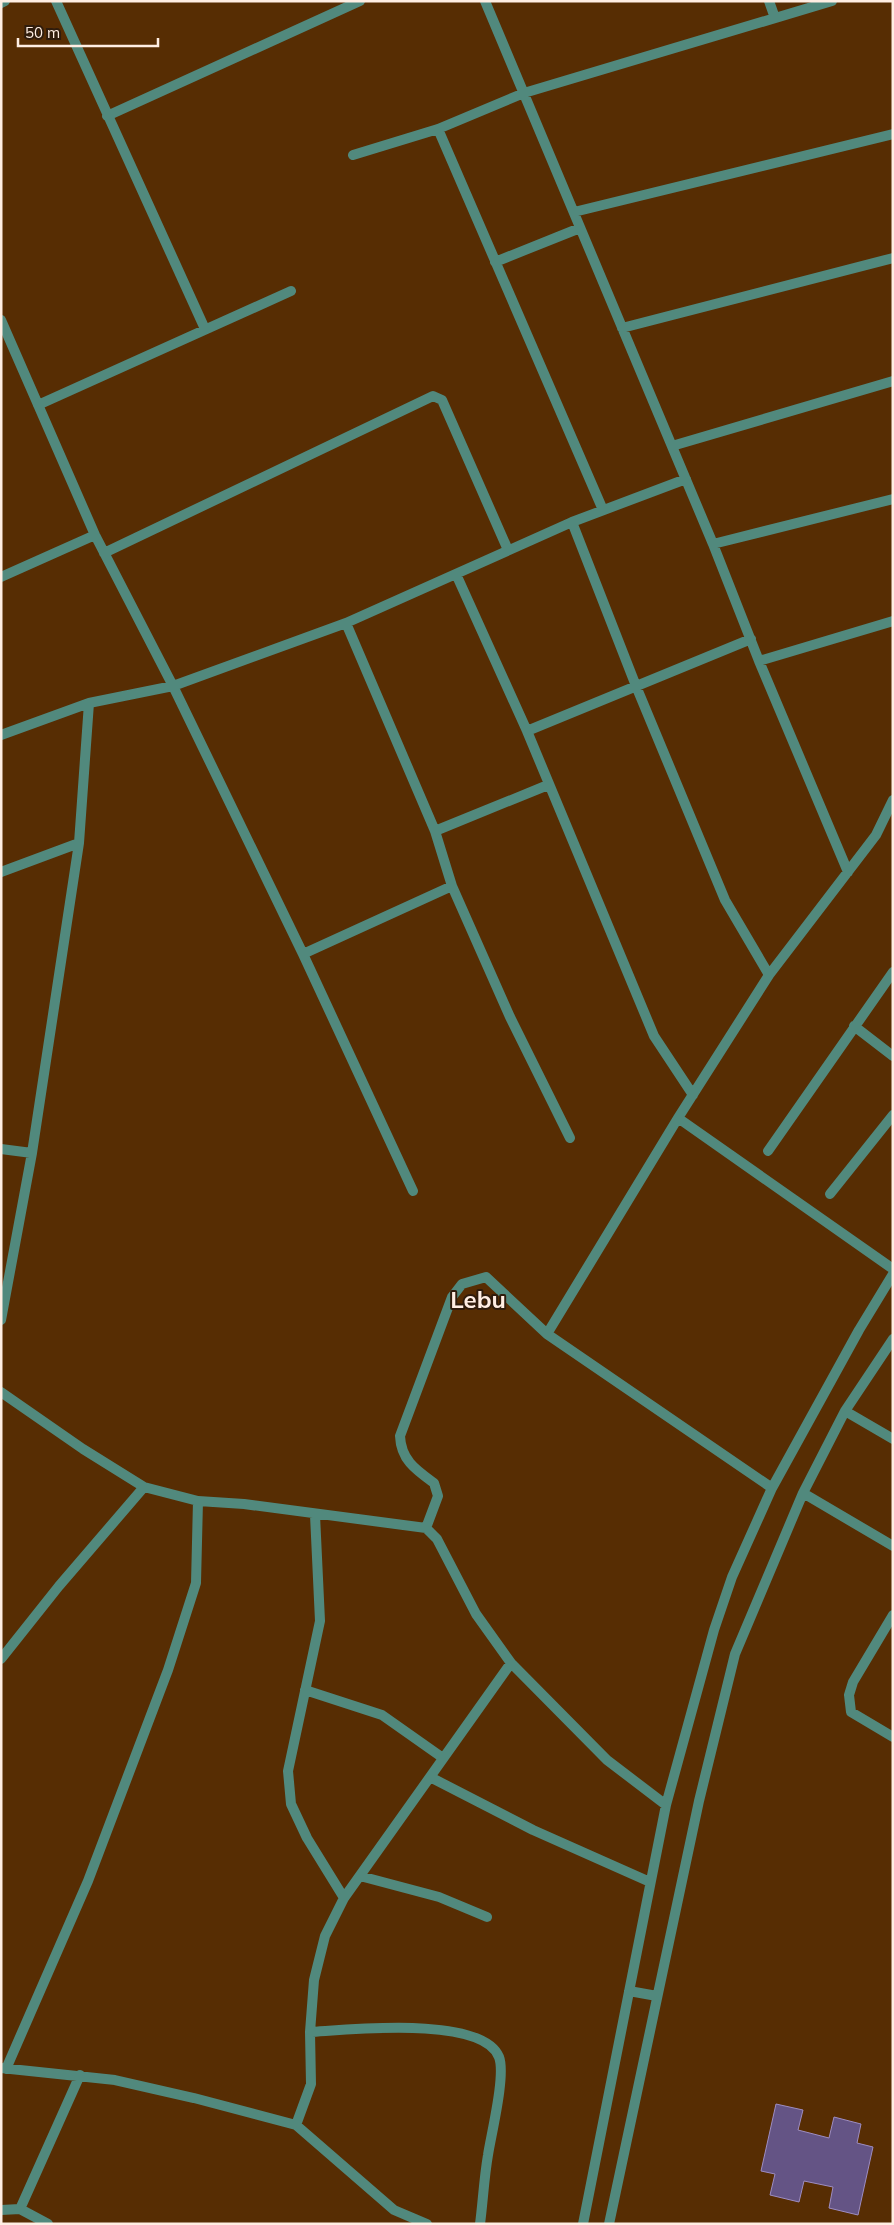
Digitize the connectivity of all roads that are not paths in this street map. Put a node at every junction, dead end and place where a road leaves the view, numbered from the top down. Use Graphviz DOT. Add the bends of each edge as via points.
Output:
graph roads {
  1 [pos="5,1"];
  2 [pos="56,1"];
  3 [pos="360,1"];
  4 [pos="485,1"];
  5 [pos="769,1"];
  6 [pos="832,1"];
  7 [pos="1,3"];
  8 [pos="775,18"];
  9 [pos="524,93"];
  10 [pos="107,116"];
  11 [pos="438,129"];
  12 [pos="893,134"];
  13 [pos="354,155"];
  14 [pos="574,212"];
  15 [pos="580,228"];
  16 [pos="893,258"];
  17 [pos="495,262"];
  18 [pos="291,290"];
  19 [pos="1,320"];
  20 [pos="622,328"];
  21 [pos="205,329"];
  22 [pos="893,381"];
  23 [pos="38,405"];
  24 [pos="672,446"];
  25 [pos="686,479"];
  26 [pos="893,499"];
  27 [pos="603,510"];
  28 [pos="572,522"];
  29 [pos="95,535"];
  30 [pos="713,544"];
  31 [pos="508,550"];
  32 [pos="104,553"];
  33 [pos="456,574"];
  34 [pos="1,577"];
  35 [pos="893,622"];
  36 [pos="346,623"];
  37 [pos="751,639"];
  38 [pos="759,661"];
  39 [pos="173,686"];
  40 [pos="636,686"];
  41 [pos="88,703"];
  42 [pos="527,732"];
  43 [pos="1,735"];
  44 [pos="548,785"];
  45 [pos="893,800"];
  46 [pos="435,831"];
  47 [pos="79,843"];
  48 [pos="1,872"];
  49 [pos="848,872"];
  50 [pos="452,886"];
  51 [pos="303,954"];
  52 [pos="893,972"];
  53 [pos="769,975"];
  54 [pos="854,1026"];
  55 [pos="893,1056"];
  56 [pos="693,1095"];
  57 [pos="893,1115"];
  58 [pos="678,1118"];
  59 [pos="570,1138"];
  60 [pos="1,1149"];
  61 [pos="768,1151"];
  62 [pos="32,1153"];
  63 [pos="413,1191"];
  64 [pos="830,1194"];
  65 [pos="893,1269"];
  66 [pos="893,1274"];
  67 [pos="1,1320"];
  68 [pos="547,1334"];
  69 [pos="893,1339"];
  70 [pos="1,1392"];
  71 [pos="845,1411"];
  72 [pos="893,1439"];
  73 [pos="144,1487"];
  74 [pos="772,1488"];
  75 [pos="803,1493"];
  76 [pos="198,1501"];
  77 [pos="314,1515"];
  78 [pos="426,1528"];
  79 [pos="893,1546"];
  80 [pos="893,1615"];
  81 [pos="1,1659"];
  82 [pos="511,1663"];
  83 [pos="305,1690"];
  84 [pos="893,1737"];
  85 [pos="443,1758"];
  86 [pos="430,1776"];
  87 [pos="666,1805"];
  88 [pos="360,1876"];
  89 [pos="650,1882"];
  90 [pos="344,1898"];
  91 [pos="487,1917"];
  92 [pos="629,1991"];
  93 [pos="657,1996"];
  94 [pos="310,2032"];
  95 [pos="4,2069"];
  96 [pos="80,2075"];
  97 [pos="296,2125"];
  98 [pos="20,2209"];
  99 [pos="1,2210"];
  100 [pos="48,2224"];
  101 [pos="427,2224"];
  102 [pos="480,2224"];
  103 [pos="583,2224"];
  104 [pos="609,2224"];
  1 -- 7 [label="street"];
  2 -- 10 [label="street"];
  3 -- 10 [label="street"];
  4 -- 9 [label="street"];
  5 -- 8 [label="street"];
  6 -- 8 [label="street"];
  8 -- 9 [label="street"];
  9 -- 11 [label="street"];
  9 -- 14 [label="street"];
  10 -- 21 [label="street"];
  11 -- 13 [label="street"];
  11 -- 17 [label="street"];
  12 -- 14 [label="street"];
  14 -- 15 [label="street"];
  15 -- 17 [label="street"];
  15 -- 20 [label="street"];
  16 -- 20 [label="street"];
  17 -- 27 [label="street"];
  18 -- 21 [label="street"];
  19 -- 23 [label="street"];
  20 -- 24 [label="street"];
  21 -- 23 [label="street"];
  22 -- 24 [label="street"];
  23 -- 29 [label="street"];
  24 -- 25 [label="street"];
  25 -- 27 [label="street"];
  25 -- 30 [label="street"];
  26 -- 30 [label="street"];
  27 -- 28 [label="street"];
  28 -- 31 [label="street"];
  28 -- 40 [label="street"];
  29 -- 32 [label="street"];
  29 -- 34 [label="street"];
  30 -- 37 [label="street"];
  31 -- 32 [label="street" via="442,400 433,396"];
  31 -- 33 [label="street"];
  32 -- 39 [label="street"];
  33 -- 36 [label="street"];
  33 -- 42 [label="street"];
  35 -- 38 [label="street"];
  36 -- 39 [label="street"];
  36 -- 46 [label="street"];
  37 -- 38 [label="street"];
  37 -- 40 [label="street"];
  38 -- 49 [label="street"];
  39 -- 41 [label="street"];
  39 -- 51 [label="street"];
  40 -- 42 [label="street"];
  40 -- 53 [label="street" via="725,900"];
  41 -- 43 [label="street"];
  41 -- 47 [label="street"];
  42 -- 44 [label="street"];
  44 -- 46 [label="street"];
  44 -- 56 [label="street" via="654,1036"];
  45 -- 49 [label="street" via="876,835"];
  46 -- 50 [label="street"];
  47 -- 48 [label="street"];
  47 -- 62 [label="street"];
  49 -- 53 [label="street"];
  50 -- 51 [label="street"];
  50 -- 59 [label="street" via="510,1017"];
  51 -- 63 [label="street"];
  52 -- 54 [label="street"];
  53 -- 56 [label="street"];
  54 -- 55 [label="street"];
  54 -- 61 [label="street"];
  56 -- 58 [label="street"];
  57 -- 64 [label="street"];
  58 -- 65 [label="street"];
  58 -- 68 [label="street"];
  60 -- 62 [label="street"];
  62 -- 67 [label="street"];
  66 -- 74 [label="street"];
  68 -- 74 [label="street"];
  68 -- 78 [label="street" via="486,1277 462,1284 452,1297 400,1436 400,1449 414,1469 434,1482 438,1496"];
  69 -- 71 [label="street"];
  70 -- 73 [label="street" via="83,1450"];
  71 -- 72 [label="street"];
  71 -- 75 [label="street"];
  73 -- 76 [label="street"];
  73 -- 81 [label="street"];
  74 -- 87 [label="street" via="732,1577 714,1630"];
  75 -- 79 [label="street"];
  75 -- 93 [label="street" via="735,1654"];
  76 -- 77 [label="street" via="244,1504"];
  76 -- 95 [label="street" via="196,1583 168,1670 88,1881"];
  77 -- 78 [label="street"];
  77 -- 83 [label="street" via="320,1621"];
  78 -- 82 [label="street" via="437,1539 476,1614"];
  80 -- 84 [label="street" via="853,1682 849,1695 851,1712"];
  82 -- 85 [label="street"];
  82 -- 87 [label="street" via="607,1760"];
  83 -- 85 [label="street" via="382,1715"];
  83 -- 90 [label="street" via="288,1771 291,1804 307,1838"];
  85 -- 86 [label="street"];
  86 -- 88 [label="street"];
  86 -- 89 [label="street" via="533,1830"];
  87 -- 89 [label="street"];
  88 -- 90 [label="street"];
  88 -- 91 [label="street" via="439,1897"];
  89 -- 92 [label="street"];
  90 -- 94 [label="street" via="325,1936 314,1980"];
  92 -- 93 [label="street"];
  92 -- 103 [label="street"];
  93 -- 104 [label="street"];
  94 -- 97 [label="street" via="311,2084"];
  94 -- 102 [label="street" via="410,2027 443,2030 486,2043 499,2057 501,2074"];
  95 -- 96 [label="street"];
  96 -- 97 [label="street" via="194,2098"];
  96 -- 98 [label="street"];
  97 -- 101 [label="street" via="394,2210"];
  98 -- 99 [label="street"];
  98 -- 100 [label="street"];
}
